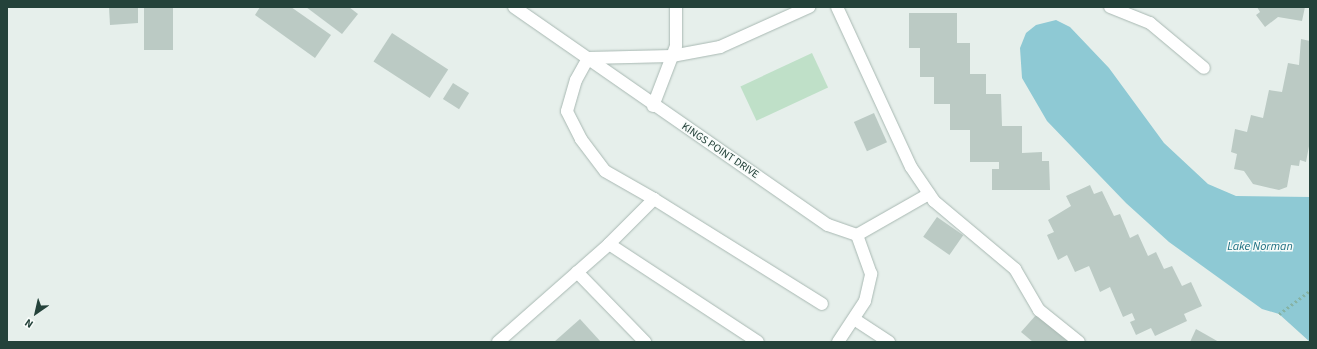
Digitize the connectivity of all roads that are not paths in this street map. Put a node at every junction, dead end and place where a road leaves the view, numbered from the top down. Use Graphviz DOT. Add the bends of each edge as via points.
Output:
graph roads {
  1 [pos="514,7"];
  2 [pos="676,7"];
  3 [pos="809,7"];
  4 [pos="837,7"];
  5 [pos="1110,7"];
  6 [pos="672,56"];
  7 [pos="588,58"];
  8 [pos="1204,68"];
  9 [pos="653,106"];
  10 [pos="929,194"];
  11 [pos="654,199"];
  12 [pos="857,235"];
  13 [pos="609,244"];
  14 [pos="577,272"];
  15 [pos="822,304"];
  16 [pos="854,319"];
  17 [pos="498,342"];
  18 [pos="645,342"];
  19 [pos="758,342"];
  20 [pos="838,342"];
  21 [pos="889,342"];
  22 [pos="1079,342"];
  1 -- 7 [label="street, KINGS POINT DRIVE"];
  2 -- 6 [label="street" via="676,46"];
  3 -- 6 [label="street" via="720,47"];
  4 -- 10 [label="street" via="910,167"];
  5 -- 8 [label="street" via="1150,23"];
  6 -- 7 [label="street"];
  6 -- 9 [label="street"];
  7 -- 9 [label="street, KINGS POINT DRIVE"];
  7 -- 11 [label="street" via="576,80 567,111 581,139 605,171"];
  9 -- 12 [label="street, KINGS POINT DRIVE" via="828,225"];
  10 -- 12 [label="street"];
  10 -- 22 [label="street" via="1015,269 1039,310"];
  11 -- 13 [label="street"];
  11 -- 15 [label="street"];
  12 -- 16 [label="street" via="871,274 865,301"];
  13 -- 14 [label="street"];
  13 -- 19 [label="street"];
  14 -- 17 [label="street"];
  14 -- 18 [label="street"];
  16 -- 20 [label="street"];
  16 -- 21 [label="street"];
}
